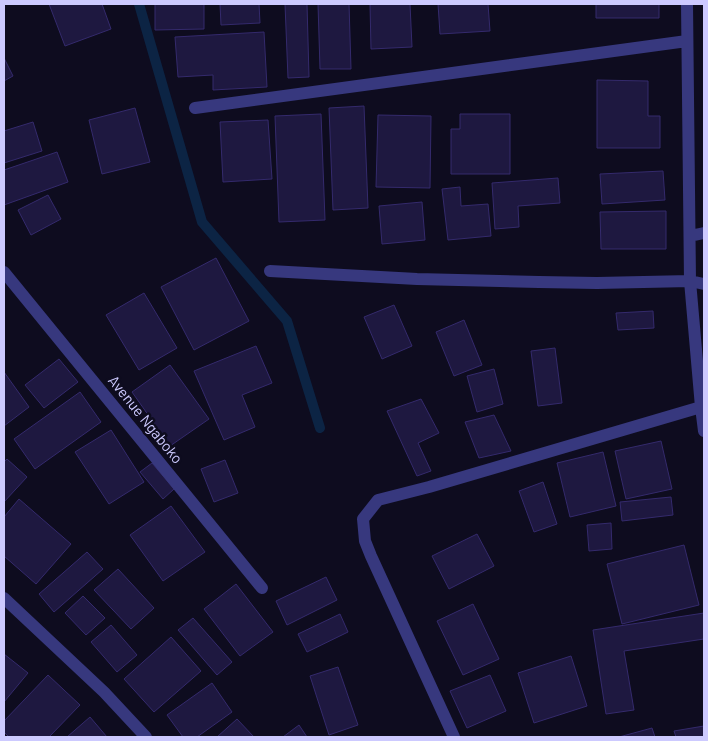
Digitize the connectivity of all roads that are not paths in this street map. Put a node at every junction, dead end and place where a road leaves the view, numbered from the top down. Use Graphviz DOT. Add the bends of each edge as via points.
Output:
graph roads {
  1 [pos="687,4"];
  2 [pos="687,41"];
  3 [pos="195,108"];
  4 [pos="704,233"];
  5 [pos="690,236"];
  6 [pos="270,271"];
  7 [pos="4,272"];
  8 [pos="690,281"];
  9 [pos="704,284"];
  10 [pos="701,407"];
  11 [pos="704,431"];
  12 [pos="262,588"];
  13 [pos="4,598"];
  14 [pos="146,737"];
  15 [pos="454,737"];
  1 -- 2 [label="street"];
  2 -- 3 [label="street"];
  2 -- 5 [label="street"];
  4 -- 5 [label="street"];
  5 -- 8 [label="street"];
  6 -- 8 [label="street" via="417,279 598,283"];
  7 -- 12 [label="street, Avenue Ngaboko"];
  8 -- 9 [label="street"];
  8 -- 10 [label="street"];
  10 -- 11 [label="street"];
  10 -- 15 [label="street" via="378,500 363,519 371,556"];
  13 -- 14 [label="street" via="104,692"];
}
